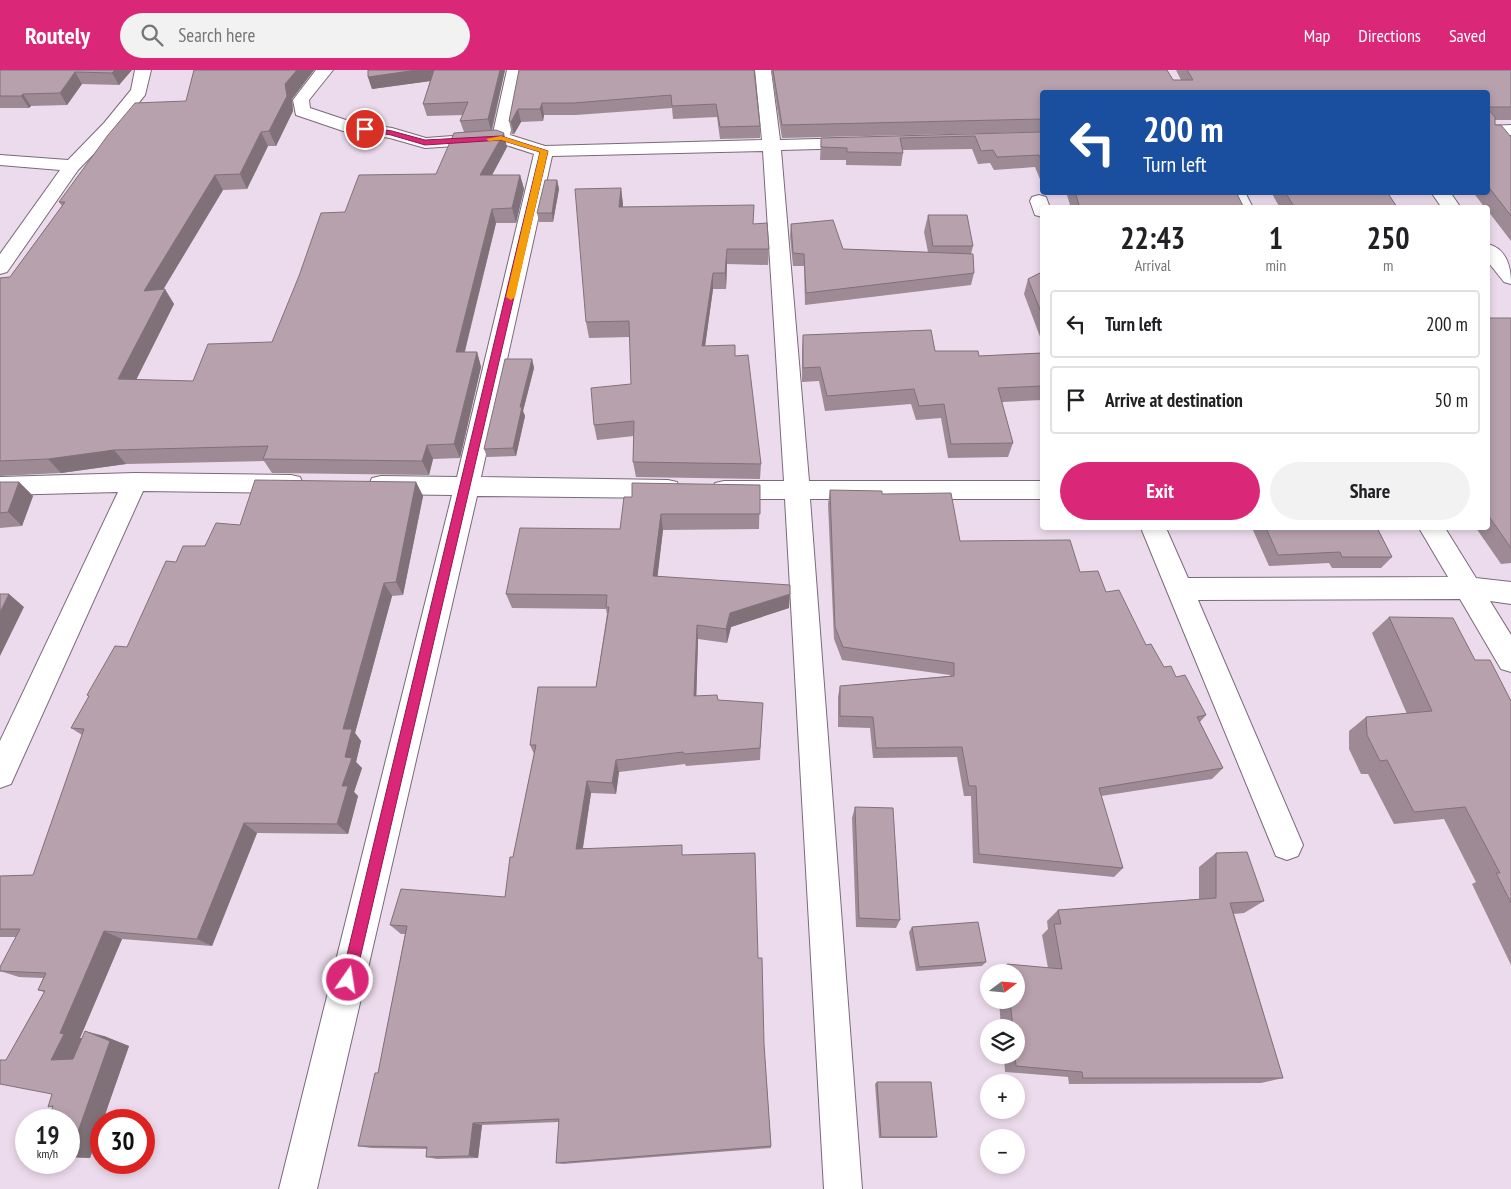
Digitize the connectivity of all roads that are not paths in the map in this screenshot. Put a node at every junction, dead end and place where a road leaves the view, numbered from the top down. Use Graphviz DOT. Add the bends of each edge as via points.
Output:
graph roads {
  1 [pos="143,70"];
  2 [pos="325,70"];
  3 [pos="515,70"];
  4 [pos="763,70"];
  5 [pos="1511,130"];
  6 [pos="1490,131"];
  7 [pos="501,138"];
  8 [pos="869,143"];
  9 [pos="772,146"];
  10 [pos="544,151"];
  11 [pos="0,160"];
  12 [pos="72,166"];
  13 [pos="1490,252"];
  14 [pos="0,268"];
  15 [pos="1511,278"];
  16 [pos="135,482"];
  17 [pos="310,484"];
  18 [pos="359,485"];
  19 [pos="0,486"];
  20 [pos="467,486"];
  21 [pos="798,490"];
  22 [pos="1040,490"];
  23 [pos="1155,530"];
  24 [pos="1433,530"];
  25 [pos="1468,588"];
  26 [pos="1179,589"];
  27 [pos="1511,593"];
  28 [pos="1511,660"];
  29 [pos="0,774"];
  30 [pos="1287,845"];
  31 [pos="298,1189"];
  32 [pos="843,1189"];
  1 -- 12 [label="street" via="139,91"];
  2 -- 7 [label="street" via="300,100 302,111 349,127 425,142"];
  3 -- 7 [label="street"];
  4 -- 9 [label="street"];
  5 -- 6 [label="street"];
  7 -- 10 [label="street"];
  8 -- 9 [label="street"];
  9 -- 10 [label="street"];
  9 -- 21 [label="street"];
  10 -- 20 [label="street"];
  11 -- 12 [label="street"];
  12 -- 14 [label="street"];
  13 -- 15 [label="street"];
  16 -- 17 [label="street"];
  16 -- 19 [label="street"];
  16 -- 29 [label="street"];
  18 -- 20 [label="street"];
  20 -- 21 [label="street"];
  20 -- 31 [label="street"];
  21 -- 22 [label="street"];
  21 -- 32 [label="street"];
  23 -- 26 [label="street"];
  24 -- 25 [label="street"];
  25 -- 26 [label="street"];
  25 -- 27 [label="street"];
  25 -- 28 [label="street"];
  26 -- 30 [label="street"];
}
